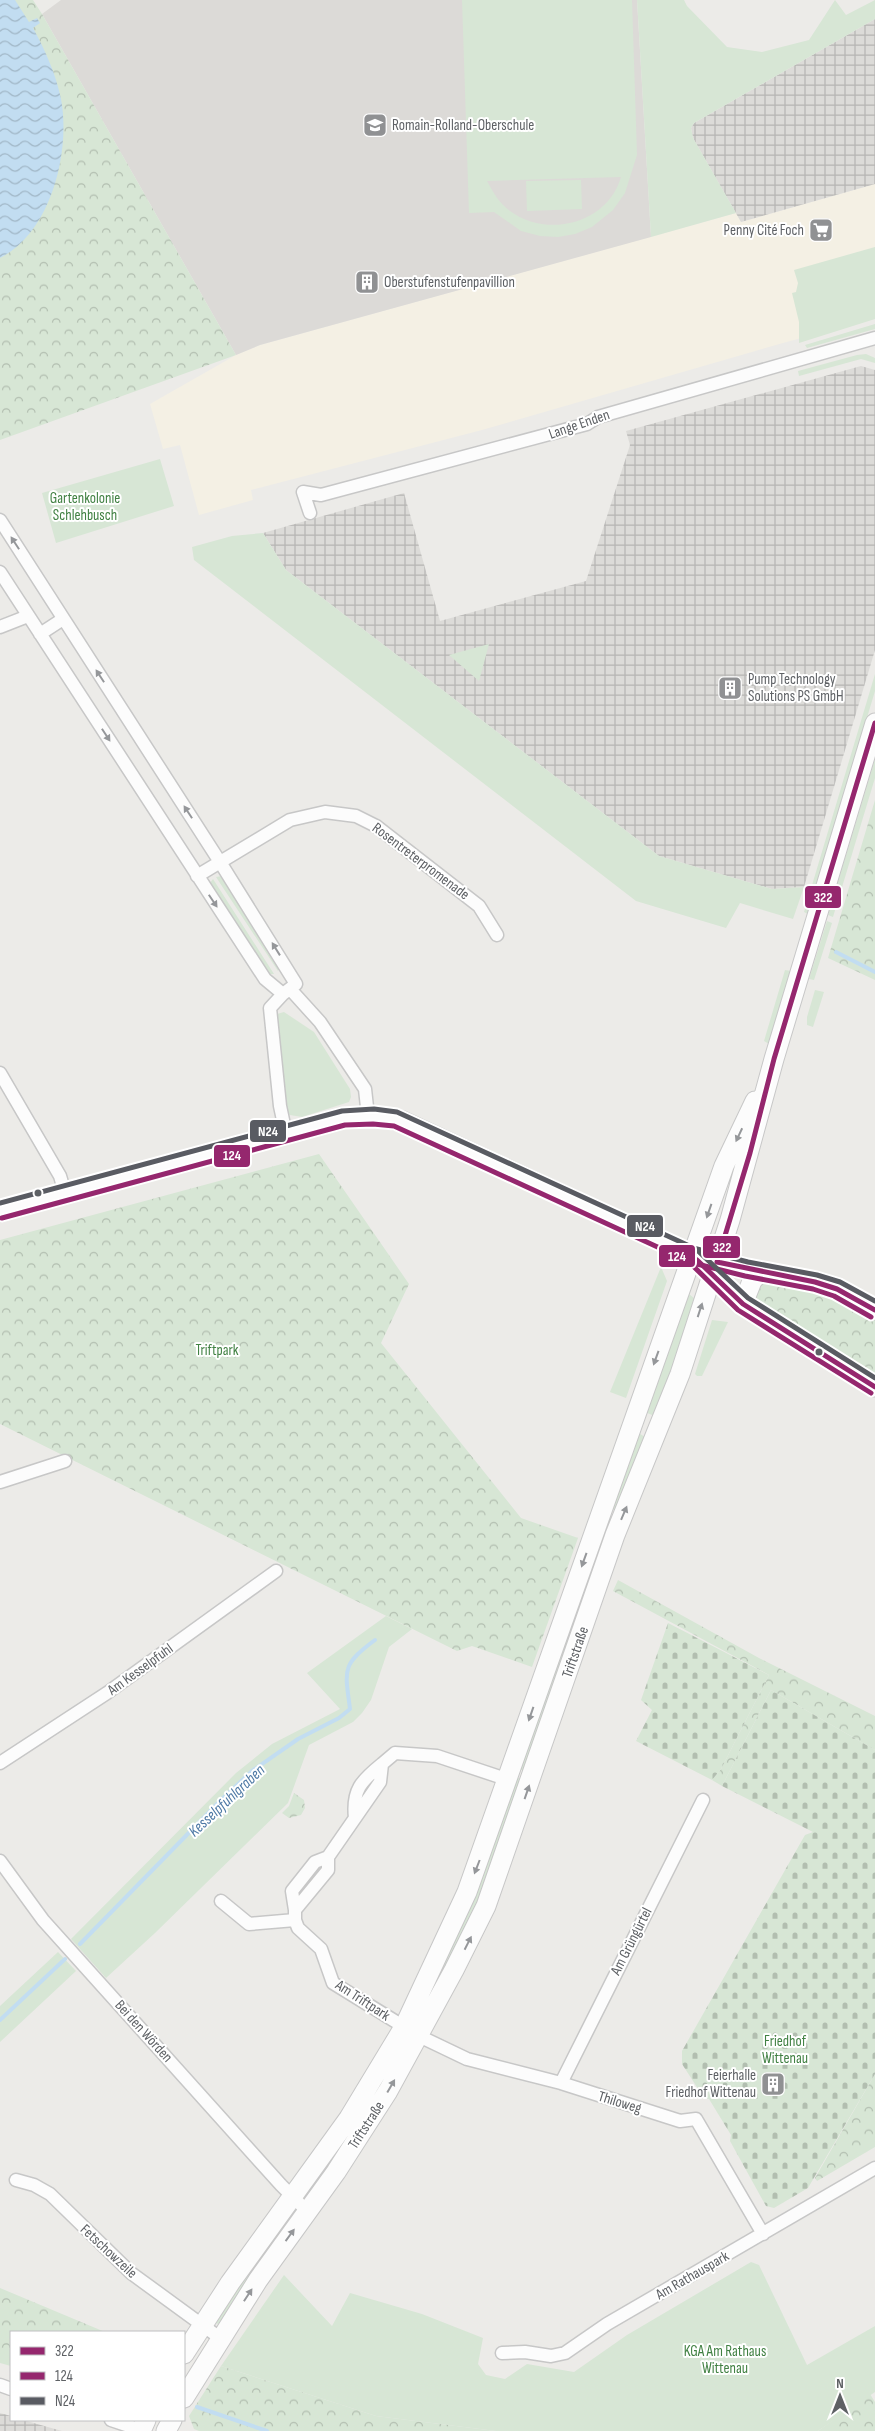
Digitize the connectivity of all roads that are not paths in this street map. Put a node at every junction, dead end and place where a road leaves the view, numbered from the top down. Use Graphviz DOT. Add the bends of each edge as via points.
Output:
graph roads {
  1 [pos="875,338"];
  2 [pos="310,513"];
  3 [pos="0,520"];
  4 [pos="0,572"];
  5 [pos="28,616"];
  6 [pos="62,619"];
  7 [pos="0,627"];
  8 [pos="40,634"];
  9 [pos="875,724"];
  10 [pos="220,862"];
  11 [pos="197,876"];
  12 [pos="497,935"];
  13 [pos="287,992"];
  14 [pos="774,1059"];
  15 [pos="0,1073"];
  16 [pos="368,1116"];
  17 [pos="286,1134"];
  18 [pos="65,1193"];
  19 [pos="0,1211"];
  20 [pos="692,1255"];
  21 [pos="715,1268"];
  22 [pos="760,1272"];
  23 [pos="743,1304"];
  24 [pos="875,1310"];
  25 [pos="875,1387"];
  26 [pos="634,1420"];
  27 [pos="659,1429"];
  28 [pos="65,1461"];
  29 [pos="0,1482"];
  30 [pos="596,1528"];
  31 [pos="615,1535"];
  32 [pos="276,1571"];
  33 [pos="0,1763"];
  34 [pos="508,1780"];
  35 [pos="703,1800"];
  36 [pos="0,1861"];
  37 [pos="221,1901"];
  38 [pos="295,1915"];
  39 [pos="412,2031"];
  40 [pos="561,2083"];
  41 [pos="875,2168"];
  42 [pos="16,2180"];
  43 [pos="294,2197"];
  44 [pos="307,2211"];
  45 [pos="763,2234"];
  46 [pos="202,2325"];
  47 [pos="220,2338"];
  48 [pos="185,2352"];
  49 [pos="502,2353"];
  50 [pos="185,2396"];
  51 [pos="115,2421"];
  52 [pos="143,2428"];
  1 -- 2 [label="street, Lange Enden" via="598,417 587,424 419,470 321,495 303,492"];
  6 -- 3 [label="street, one-way"];
  4 -- 5 [label="street"];
  5 -- 7 [label="street"];
  5 -- 8 [label="street"];
  6 -- 8 [label="street"];
  10 -- 6 [label="street, one-way"];
  8 -- 11 [label="street, one-way"];
  9 -- 14 [label="main road"];
  10 -- 11 [label="street, Rosentreterpromenade"];
  10 -- 12 [label="street, Rosentreterpromenade" via="290,820 325,812 356,816 376,826 480,906"];
  13 -- 10 [label="street, one-way" via="296,984"];
  11 -- 13 [label="street, one-way" via="265,979"];
  13 -- 16 [label="street" via="320,1022 365,1089"];
  13 -- 17 [label="street" via="270,1008"];
  14 -- 20 [label="main road, Triftstraße, one-way" via="724,1166"];
  14 -- 21 [label="main road, Triftstraße"];
  15 -- 18 [label="street" via="60,1176"];
  16 -- 17 [label="main road" via="344,1118"];
  16 -- 20 [label="main road" via="403,1121"];
  17 -- 18 [label="main road"];
  18 -- 19 [label="main road"];
  20 -- 21 [label="main road"];
  20 -- 26 [label="main road, Triftstraße, one-way"];
  21 -- 22 [label="main road"];
  21 -- 23 [label="main road"];
  27 -- 21 [label="main road, Triftstraße, one-way"];
  22 -- 23 [label="main road" via="752,1281"];
  22 -- 24 [label="main road" via="837,1289"];
  23 -- 25 [label="main road"];
  26 -- 27 [label="main road"];
  26 -- 30 [label="main road, Triftstraße"];
  31 -- 27 [label="main road, Triftstraße, one-way"];
  28 -- 29 [label="street"];
  30 -- 31 [label="main road"];
  30 -- 34 [label="main road, Triftstraße, one-way"];
  39 -- 31 [label="main road, Triftstraße, one-way" via="486,1906"];
  32 -- 33 [label="street, Am Kesselpfuhl" via="107,1693"];
  34 -- 38 [label="street" via="437,1756 395,1753 382,1764 380,1782 328,1857 328,1870"];
  34 -- 39 [label="main road, Triftstraße, one-way" via="468,1892"];
  35 -- 40 [label="street, Am Grüngürtel"];
  36 -- 43 [label="street, Bei den Wörden" via="43,1920"];
  37 -- 38 [label="street" via="249,1924"];
  38 -- 39 [label="street, Am Triftpark" via="298,1928 321,1949 333,1983"];
  39 -- 40 [label="street, Thiloweg" via="467,2059"];
  39 -- 43 [label="main road, Triftstraße"];
  44 -- 39 [label="main road, Triftstraße, one-way" via="362,2132"];
  40 -- 45 [label="street, Thiloweg" via="680,2121 696,2119"];
  41 -- 45 [label="street, Am Rathauspark"];
  42 -- 46 [label="street, Fetschowzeile" via="50,2194 131,2273"];
  43 -- 44 [label="street"];
  43 -- 46 [label="main road, Triftstraße"];
  47 -- 44 [label="main road, Triftstraße, one-way"];
  45 -- 49 [label="street, Am Rathauspark" via="607,2324 565,2353 551,2356"];
  46 -- 47 [label="street"];
  46 -- 48 [label="main road, Triftstraße"];
  47 -- 50 [label="main road, Triftstraße"];
  51 -- 52 [label="street"];
}
